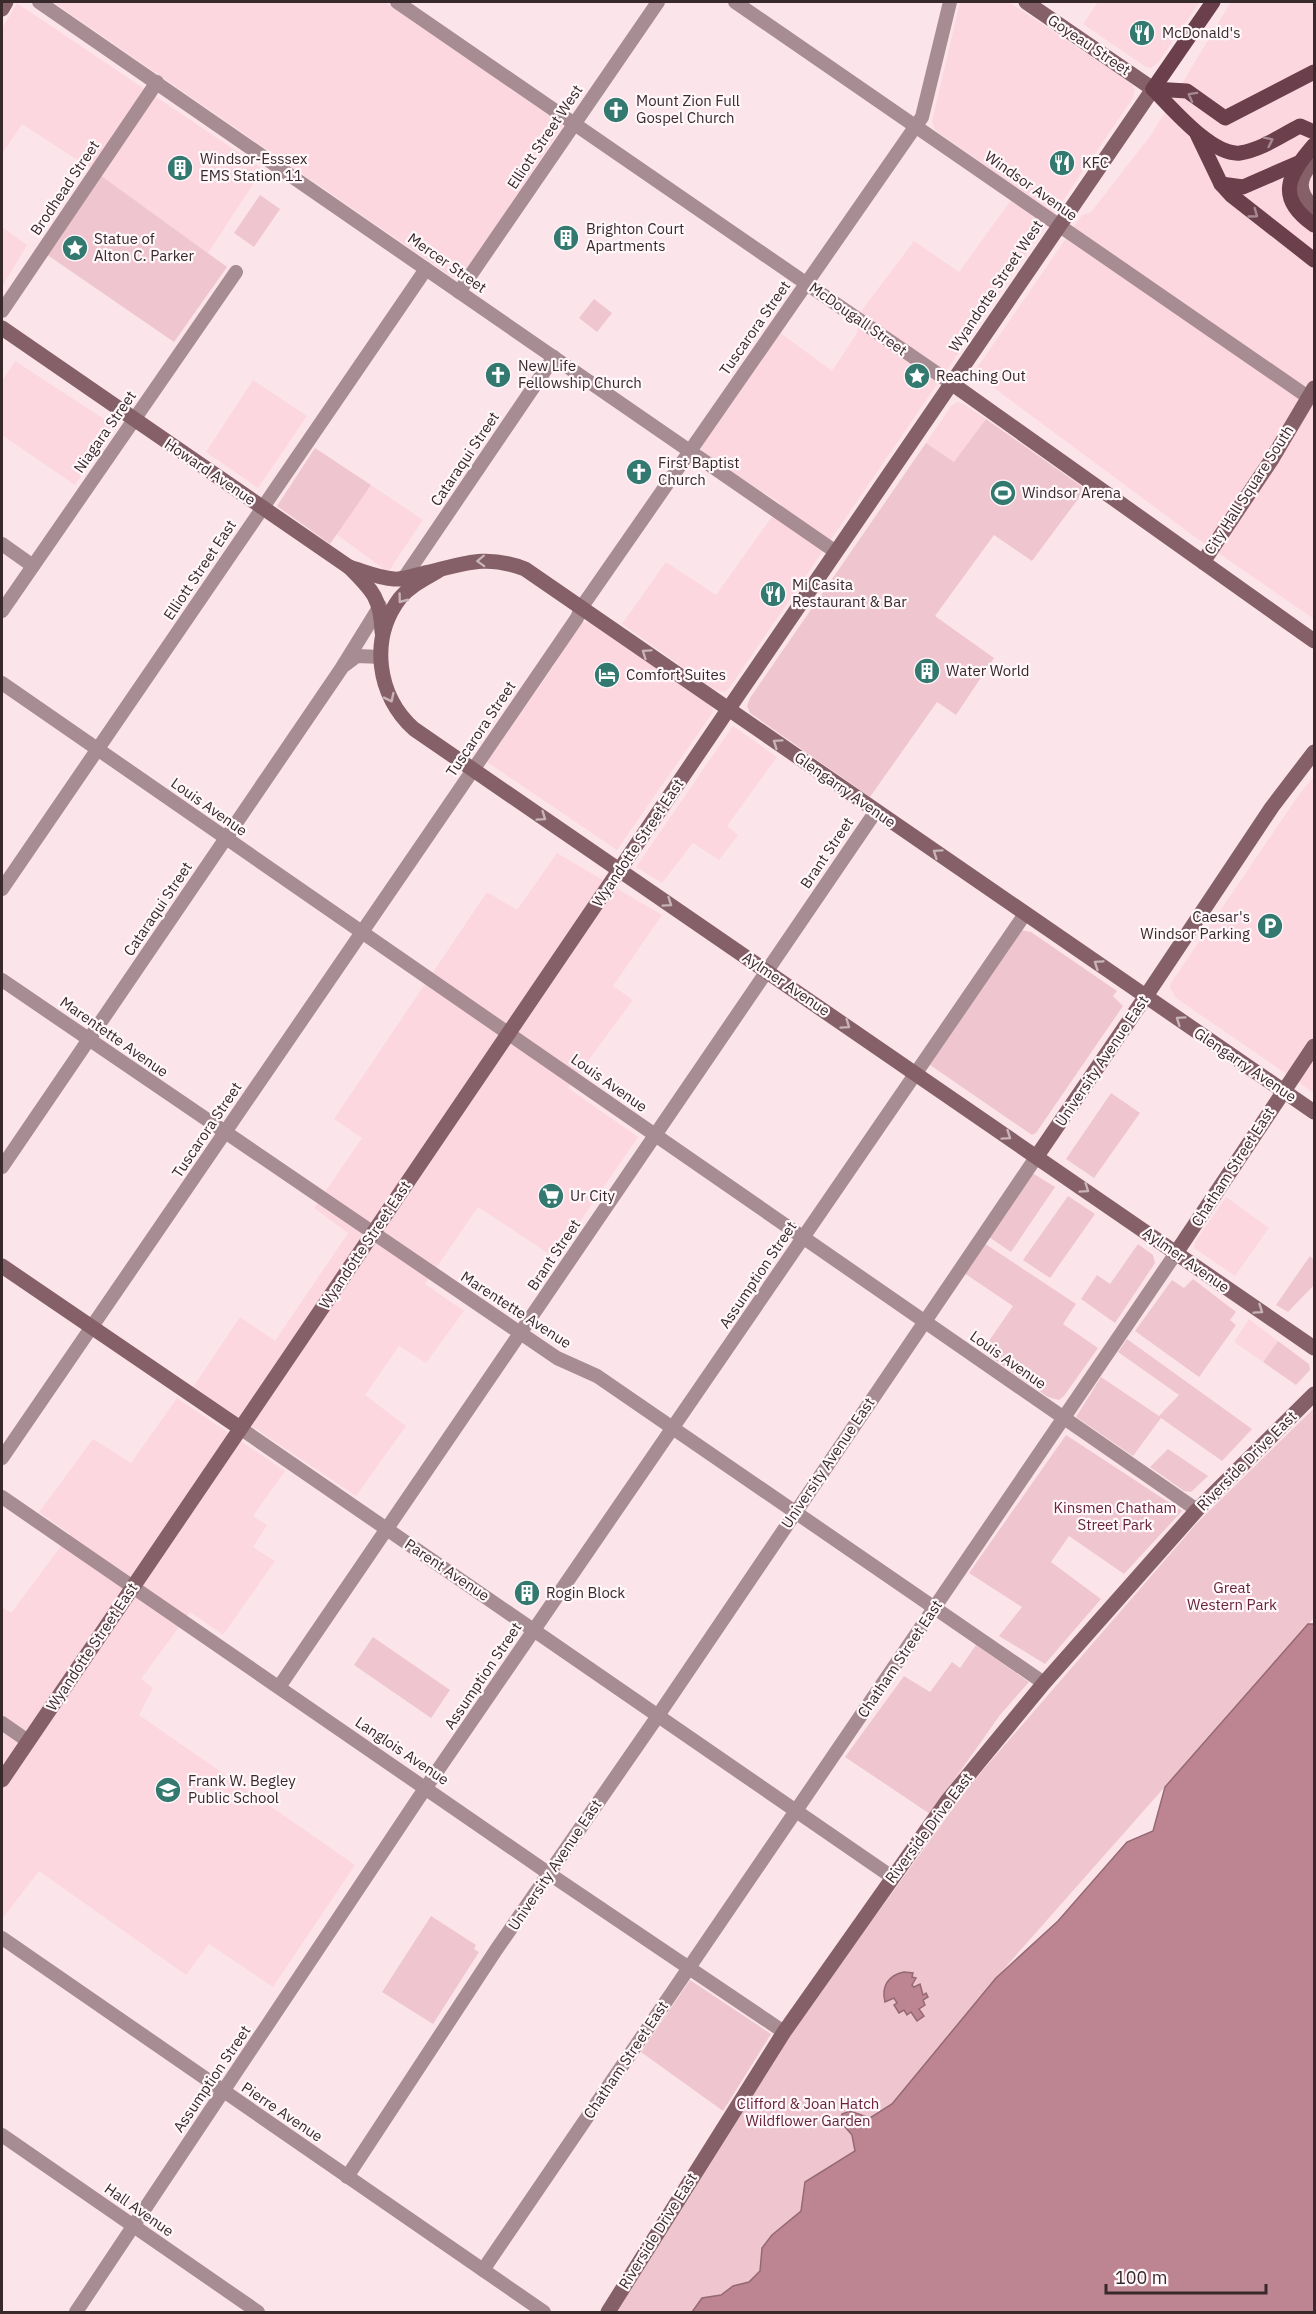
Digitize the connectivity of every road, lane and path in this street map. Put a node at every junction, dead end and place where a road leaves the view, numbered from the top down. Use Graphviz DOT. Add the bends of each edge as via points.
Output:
graph roads {
  1 [pos="6,2"];
  2 [pos="39,2"];
  3 [pos="398,2"];
  4 [pos="658,2"];
  5 [pos="735,2"];
  6 [pos="950,2"];
  7 [pos="1026,2"];
  8 [pos="1213,2"];
  9 [pos="2,9"];
  10 [pos="1314,72"];
  11 [pos="157,82"];
  12 [pos="1153,89"];
  13 [pos="574,123"];
  14 [pos="915,126"];
  15 [pos="1314,132"];
  16 [pos="1197,134"];
  17 [pos="1314,145"];
  18 [pos="1314,161"];
  19 [pos="1298,163"];
  20 [pos="1221,184"];
  21 [pos="1314,208"];
  22 [pos="1059,225"];
  23 [pos="1314,225"];
  24 [pos="1314,260"];
  25 [pos="426,269"];
  26 [pos="236,272"];
  27 [pos="806,283"];
  28 [pos="459,292"];
  29 [pos="2,311"];
  30 [pos="2,328"];
  31 [pos="554,357"];
  32 [pos="951,383"];
  33 [pos="1311,392"];
  34 [pos="134,419"];
  35 [pos="690,451"];
  36 [pos="262,507"];
  37 [pos="2,544"];
  38 [pos="836,552"];
  39 [pos="1203,562"];
  40 [pos="33,566"];
  41 [pos="349,567"];
  42 [pos="438,571"];
  43 [pos="404,578"];
  44 [pos="380,606"];
  45 [pos="581,608"];
  46 [pos="2,611"];
  47 [pos="1314,641"];
  48 [pos="382,649"];
  49 [pos="341,669"];
  50 [pos="2,683"];
  51 [pos="728,710"];
  52 [pos="97,749"];
  53 [pos="1314,752"];
  54 [pos="473,770"];
  55 [pos="876,811"];
  56 [pos="226,838"];
  57 [pos="620,870"];
  58 [pos="2,889"];
  59 [pos="1025,914"];
  60 [pos="362,932"];
  61 [pos="767,971"];
  62 [pos="2,980"];
  63 [pos="1146,996"];
  64 [pos="508,1034"];
  65 [pos="89,1040"];
  66 [pos="1314,1046"];
  67 [pos="916,1073"];
  68 [pos="1283,1091"];
  69 [pos="1314,1112"];
  70 [pos="224,1133"];
  71 [pos="655,1135"];
  72 [pos="1037,1156"];
  73 [pos="2,1167"];
  74 [pos="373,1234"];
  75 [pos="803,1238"];
  76 [pos="1176,1253"];
  77 [pos="2,1266"];
  78 [pos="924,1321"];
  79 [pos="91,1327"];
  80 [pos="520,1333"];
  81 [pos="1314,1348"];
  82 [pos="1314,1394"];
  83 [pos="1064,1418"];
  84 [pos="240,1428"];
  85 [pos="672,1429"];
  86 [pos="2,1458"];
  87 [pos="2,1497"];
  88 [pos="1197,1510"];
  89 [pos="794,1513"];
  90 [pos="387,1529"];
  91 [pos="133,1586"];
  92 [pos="934,1608"];
  93 [pos="535,1630"];
  94 [pos="1044,1683"];
  95 [pos="279,1687"];
  96 [pos="658,1715"];
  97 [pos="2,1723"];
  98 [pos="28,1741"];
  99 [pos="2,1780"];
  100 [pos="427,1788"];
  101 [pos="796,1811"];
  102 [pos="548,1873"];
  103 [pos="892,1876"];
  104 [pos="2,1938"];
  105 [pos="689,1968"];
  106 [pos="784,2032"];
  107 [pos="223,2092"];
  108 [pos="2,2135"];
  109 [pos="347,2176"];
  110 [pos="134,2226"];
  111 [pos="483,2270"];
  112 [pos="76,2313"];
  113 [pos="258,2313"];
  114 [pos="544,2313"];
  115 [pos="608,2313"];
  1 -- 9 [label="main road"];
  2 -- 11 [label="street, Mercer Street"];
  3 -- 13 [label="street, McDougall Street"];
  4 -- 13 [label="street, Elliott Street West"];
  5 -- 14 [label="street, Windsor Avenue"];
  6 -- 14 [label="street, Tuscarora Street" via="921,117"];
  7 -- 12 [label="main road, Goyeau Street"];
  8 -- 12 [label="main road, Wyandotte Street West"];
  10 -- 12 [label="main road, one-way" via="1225,118 1187,91"];
  11 -- 25 [label="street, Mercer Street"];
  11 -- 29 [label="street, Brodhead Street"];
  12 -- 16 [label="main road"];
  12 -- 22 [label="main road, Wyandotte Street West"];
  13 -- 27 [label="street, McDougall Street"];
  13 -- 28 [label="street, Elliott Street West"];
  14 -- 22 [label="street, Windsor Avenue"];
  14 -- 27 [label="street, Tuscarora Street"];
  16 -- 15 [label="main road, one-way" via="1230,153 1240,153 1300,126"];
  16 -- 20 [label="main road"];
  17 -- 19 [label="main road"];
  18 -- 21 [label="main road" via="1300,184"];
  19 -- 20 [label="main road" via="1243,187"];
  19 -- 23 [label="main road" via="1288,187 1292,204"];
  20 -- 24 [label="main road, one-way" via="1243,206"];
  22 -- 32 [label="main road, Wyandotte Street West"];
  22 -- 33 [label="street, Windsor Avenue"];
  25 -- 28 [label="street, Mercer Street"];
  25 -- 36 [label="street, Elliott Street East"];
  26 -- 34 [label="street, Niagara Street"];
  27 -- 32 [label="street, McDougall Street"];
  27 -- 35 [label="street, Tuscarora Street"];
  28 -- 31 [label="street, Mercer Street"];
  30 -- 34 [label="main road, Howard Avenue"];
  31 -- 35 [label="street, Mercer Street"];
  31 -- 43 [label="street, Cataraqui Street"];
  32 -- 38 [label="main road, Wyandotte Street West"];
  32 -- 39 [label="main road, McDougall Street"];
  33 -- 39 [label="main road, City Hall Square South" via="1272,459"];
  34 -- 36 [label="main road, Howard Avenue"];
  34 -- 40 [label="street, Niagara Street"];
  35 -- 38 [label="street, Mercer Street"];
  35 -- 45 [label="street, Tuscarora Street"];
  36 -- 41 [label="main road, Howard Avenue"];
  36 -- 52 [label="street, Elliott Street East"];
  37 -- 40 [label="street"];
  38 -- 51 [label="main road, Wyandotte Street West"];
  39 -- 47 [label="main road, McDougall Street"];
  40 -- 46 [label="street, Niagara Street"];
  41 -- 43 [label="main road, Glengarry Avenue"];
  41 -- 44 [label="main road, Howard Avenue" via="369,587"];
  42 -- 43 [label="main road, Glengarry Avenue"];
  45 -- 42 [label="main road, Glengarry Avenue, one-way" via="525,569 508,563 473,561"];
  42 -- 48 [label="main road, Aylmer Avenue, one-way" via="412,586 400,599 391,615"];
  44 -- 48 [label="main road"];
  44 -- 49 [label="street, Cataraqui Street"];
  51 -- 45 [label="main road, Glengarry Avenue, one-way"];
  45 -- 54 [label="street, Tuscarora Street" via="578,618"];
  48 -- 49 [label="street, Cataraqui Street" via="357,656"];
  48 -- 54 [label="main road, Aylmer Avenue, one-way" via="385,687 399,714"];
  49 -- 56 [label="street, Cataraqui Street"];
  50 -- 52 [label="street, Louis Avenue"];
  55 -- 51 [label="main road, Glengarry Avenue, one-way"];
  51 -- 57 [label="main road, Wyandotte Street East"];
  52 -- 56 [label="street, Louis Avenue"];
  52 -- 58 [label="street, Elliott Street East"];
  53 -- 63 [label="main road, University Avenue East" via="1272,807"];
  54 -- 57 [label="main road, Aylmer Avenue, one-way"];
  54 -- 60 [label="street, Tuscarora Street"];
  59 -- 55 [label="main road, Glengarry Avenue, one-way"];
  55 -- 61 [label="street, Brant Street"];
  56 -- 60 [label="street, Louis Avenue"];
  56 -- 65 [label="street, Cataraqui Street"];
  57 -- 61 [label="main road, Aylmer Avenue, one-way"];
  57 -- 64 [label="main road, Wyandotte Street East"];
  63 -- 59 [label="main road, Glengarry Avenue, one-way"];
  59 -- 67 [label="street, Assumption Street"];
  60 -- 64 [label="street, Louis Avenue"];
  60 -- 70 [label="street, Tuscarora Street"];
  61 -- 67 [label="main road, Aylmer Avenue, one-way"];
  61 -- 71 [label="street, Brant Street"];
  62 -- 65 [label="street, Marentette Avenue"];
  68 -- 63 [label="main road, Glengarry Avenue, one-way"];
  63 -- 72 [label="main road, University Avenue East"];
  64 -- 71 [label="street, Louis Avenue"];
  64 -- 74 [label="main road, Wyandotte Street East"];
  65 -- 70 [label="street, Marentette Avenue"];
  65 -- 73 [label="street, Cataraqui Street"];
  66 -- 68 [label="main road, Chatham Street East"];
  67 -- 72 [label="main road, Aylmer Avenue, one-way"];
  67 -- 75 [label="street, Assumption Street"];
  68 -- 69 [label="main road, Glengarry Avenue"];
  68 -- 76 [label="main road, Chatham Street East"];
  70 -- 74 [label="street, Marentette Avenue"];
  70 -- 79 [label="street, Tuscarora Street"];
  71 -- 75 [label="street, Louis Avenue"];
  71 -- 80 [label="street, Brant Street"];
  72 -- 76 [label="main road, Aylmer Avenue, one-way"];
  72 -- 78 [label="street, University Avenue East"];
  74 -- 80 [label="street, Marentette Avenue"];
  74 -- 84 [label="main road, Wyandotte Street East"];
  75 -- 78 [label="street, Louis Avenue"];
  75 -- 85 [label="street, Assumption Street"];
  76 -- 81 [label="main road, Aylmer Avenue, one-way"];
  76 -- 83 [label="street, Chatham Street East"];
  77 -- 79 [label="main road, Parent Avenue"];
  78 -- 83 [label="street, Louis Avenue"];
  78 -- 89 [label="street, University Avenue East"];
  79 -- 84 [label="main road, Parent Avenue"];
  79 -- 86 [label="street, Tuscarora Street"];
  80 -- 85 [label="street, Marentette Avenue" via="557,1358 597,1376"];
  80 -- 90 [label="street, Brant Street"];
  82 -- 88 [label="main road, Riverside Drive East"];
  83 -- 88 [label="street, Louis Avenue"];
  83 -- 92 [label="street, Chatham Street East"];
  84 -- 90 [label="street, Parent Avenue"];
  84 -- 91 [label="main road, Wyandotte Street East"];
  85 -- 89 [label="street, Marentette Avenue"];
  85 -- 93 [label="street, Assumption Street"];
  87 -- 91 [label="street, Langlois Avenue"];
  88 -- 94 [label="main road, Riverside Drive East"];
  89 -- 92 [label="street, Marentette Avenue"];
  89 -- 96 [label="street, University Avenue East"];
  90 -- 93 [label="street, Parent Avenue"];
  90 -- 95 [label="street, Brant Street"];
  91 -- 95 [label="street, Langlois Avenue"];
  91 -- 98 [label="main road, Wyandotte Street East"];
  92 -- 94 [label="street, Marentette Avenue"];
  92 -- 101 [label="street, Chatham Street East"];
  93 -- 96 [label="street, Parent Avenue"];
  93 -- 100 [label="street, Assumption Street"];
  94 -- 103 [label="main road, Riverside Drive East" via="947,1801"];
  95 -- 100 [label="street, Langlois Avenue"];
  96 -- 101 [label="street, Parent Avenue"];
  96 -- 102 [label="street, University Avenue East"];
  97 -- 98 [label="street"];
  98 -- 99 [label="main road, Wyandotte Street East"];
  100 -- 102 [label="street, Langlois Avenue"];
  100 -- 107 [label="street, Assumption Street"];
  101 -- 103 [label="street, Parent Avenue"];
  101 -- 105 [label="street, Chatham Street East"];
  102 -- 105 [label="street, Langlois Avenue"];
  102 -- 109 [label="street, University Avenue East"];
  103 -- 106 [label="main road, Riverside Drive East"];
  104 -- 107 [label="street, Pierre Avenue"];
  105 -- 106 [label="street, Langlois Avenue"];
  105 -- 111 [label="street, Chatham Street East"];
  106 -- 115 [label="main road, Riverside Drive East"];
  107 -- 109 [label="street, Pierre Avenue"];
  107 -- 110 [label="street, Assumption Street"];
  108 -- 110 [label="street, Hall Avenue"];
  109 -- 111 [label="street, Pierre Avenue"];
  110 -- 112 [label="street, Assumption Street"];
  110 -- 113 [label="street, Hall Avenue"];
  111 -- 114 [label="street, Pierre Avenue"];
}
